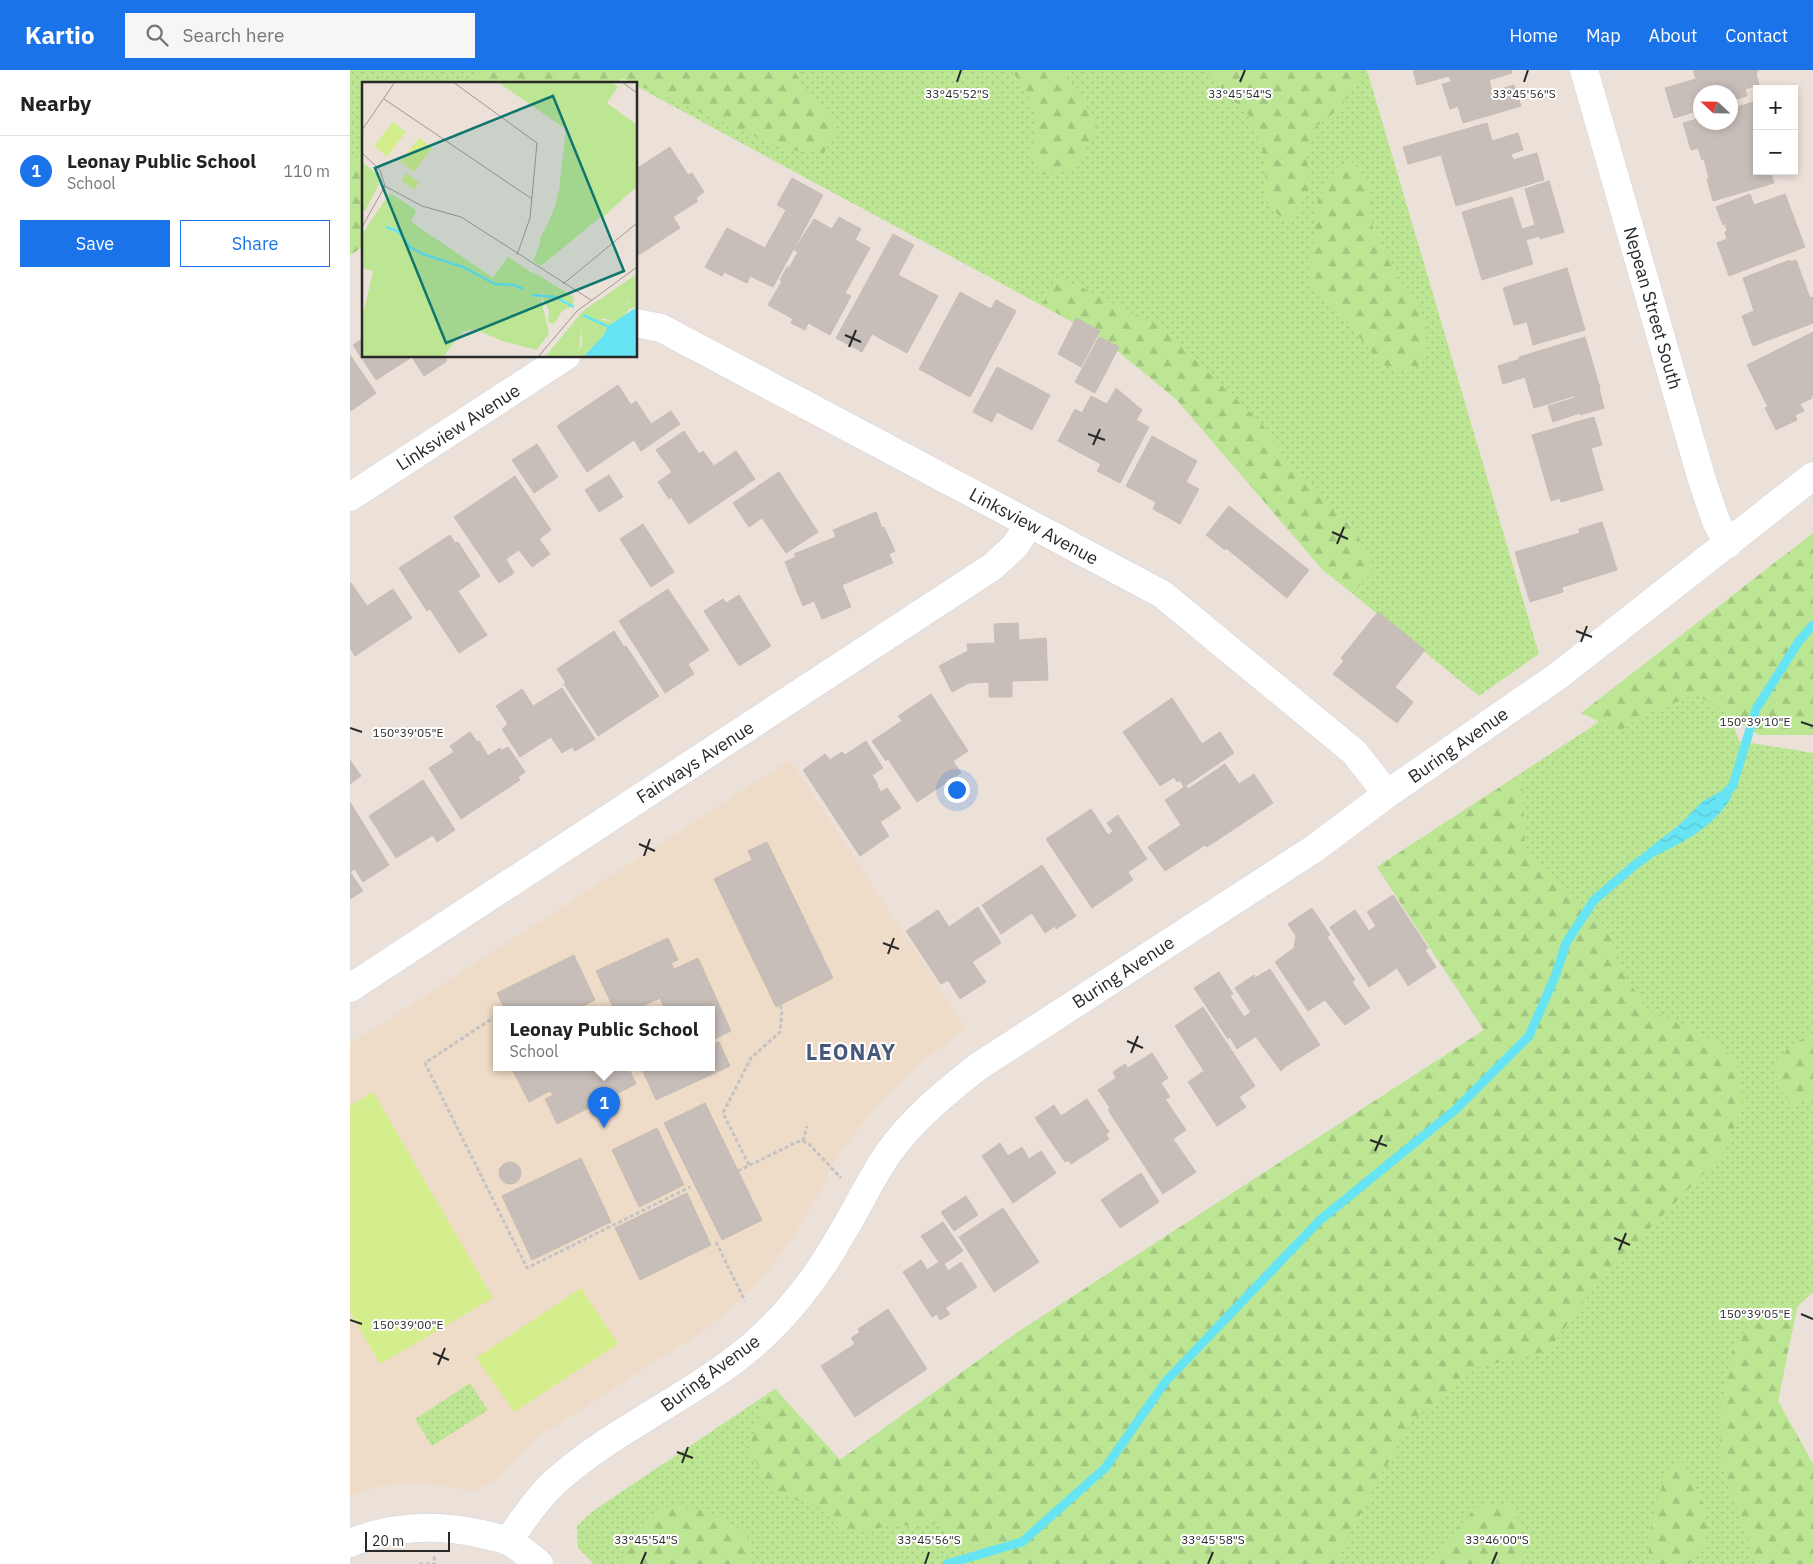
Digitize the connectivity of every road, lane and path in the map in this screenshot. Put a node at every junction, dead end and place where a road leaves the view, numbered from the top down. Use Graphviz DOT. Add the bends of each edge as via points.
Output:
graph roads {
  1 [pos="1584,70"];
  2 [pos="638,324"];
  3 [pos="563,358"];
  4 [pos="1813,476"];
  5 [pos="350,497"];
  6 [pos="1030,524"];
  7 [pos="1728,544"];
  8 [pos="1387,794"];
  9 [pos="350,988"];
  10 [pos="780,1005"];
  11 [pos="493,1018"];
  12 [pos="808,1126"];
  13 [pos="803,1141"];
  14 [pos="749,1165"];
  15 [pos="738,1171"];
  16 [pos="846,1182"];
  17 [pos="690,1187"];
  18 [pos="716,1242"];
  19 [pos="745,1301"];
  20 [pos="508,1541"];
  21 [pos="350,1543"];
  22 [pos="434,1554"];
  23 [pos="419,1564"];
  24 [pos="539,1564"];
  1 -- 7 [label="street, Nepean Street South" via="1702,480"];
  2 -- 6 [label="street, Linksview Avenue" via="661,328"];
  3 -- 5 [label="street, Linksview Avenue"];
  4 -- 7 [label="street, Buring Avenue"];
  6 -- 8 [label="street, Linksview Avenue" via="1162,594 1354,752"];
  6 -- 9 [label="street, Fairways Avenue" via="1014,547 992,567"];
  7 -- 8 [label="street, Buring Avenue" via="1558,676"];
  8 -- 20 [label="street, Buring Avenue" via="1314,848 979,1066 955,1085 918,1118 888,1153 817,1273 768,1331 729,1364 570,1468 540,1497"];
  10 -- 14 [label="path" via="780,1032 751,1058 723,1113"];
  11 -- 17 [label="path" via="425,1063 527,1268"];
  12 -- 13 [label="path"];
  13 -- 14 [label="path"];
  13 -- 16 [label="path"];
  14 -- 15 [label="path"];
  18 -- 19 [label="path"];
  20 -- 21 [label="street" via="434,1527 378,1534"];
  20 -- 24 [label="street"];
  22 -- 23 [label="path" via="435,1564"];
}
